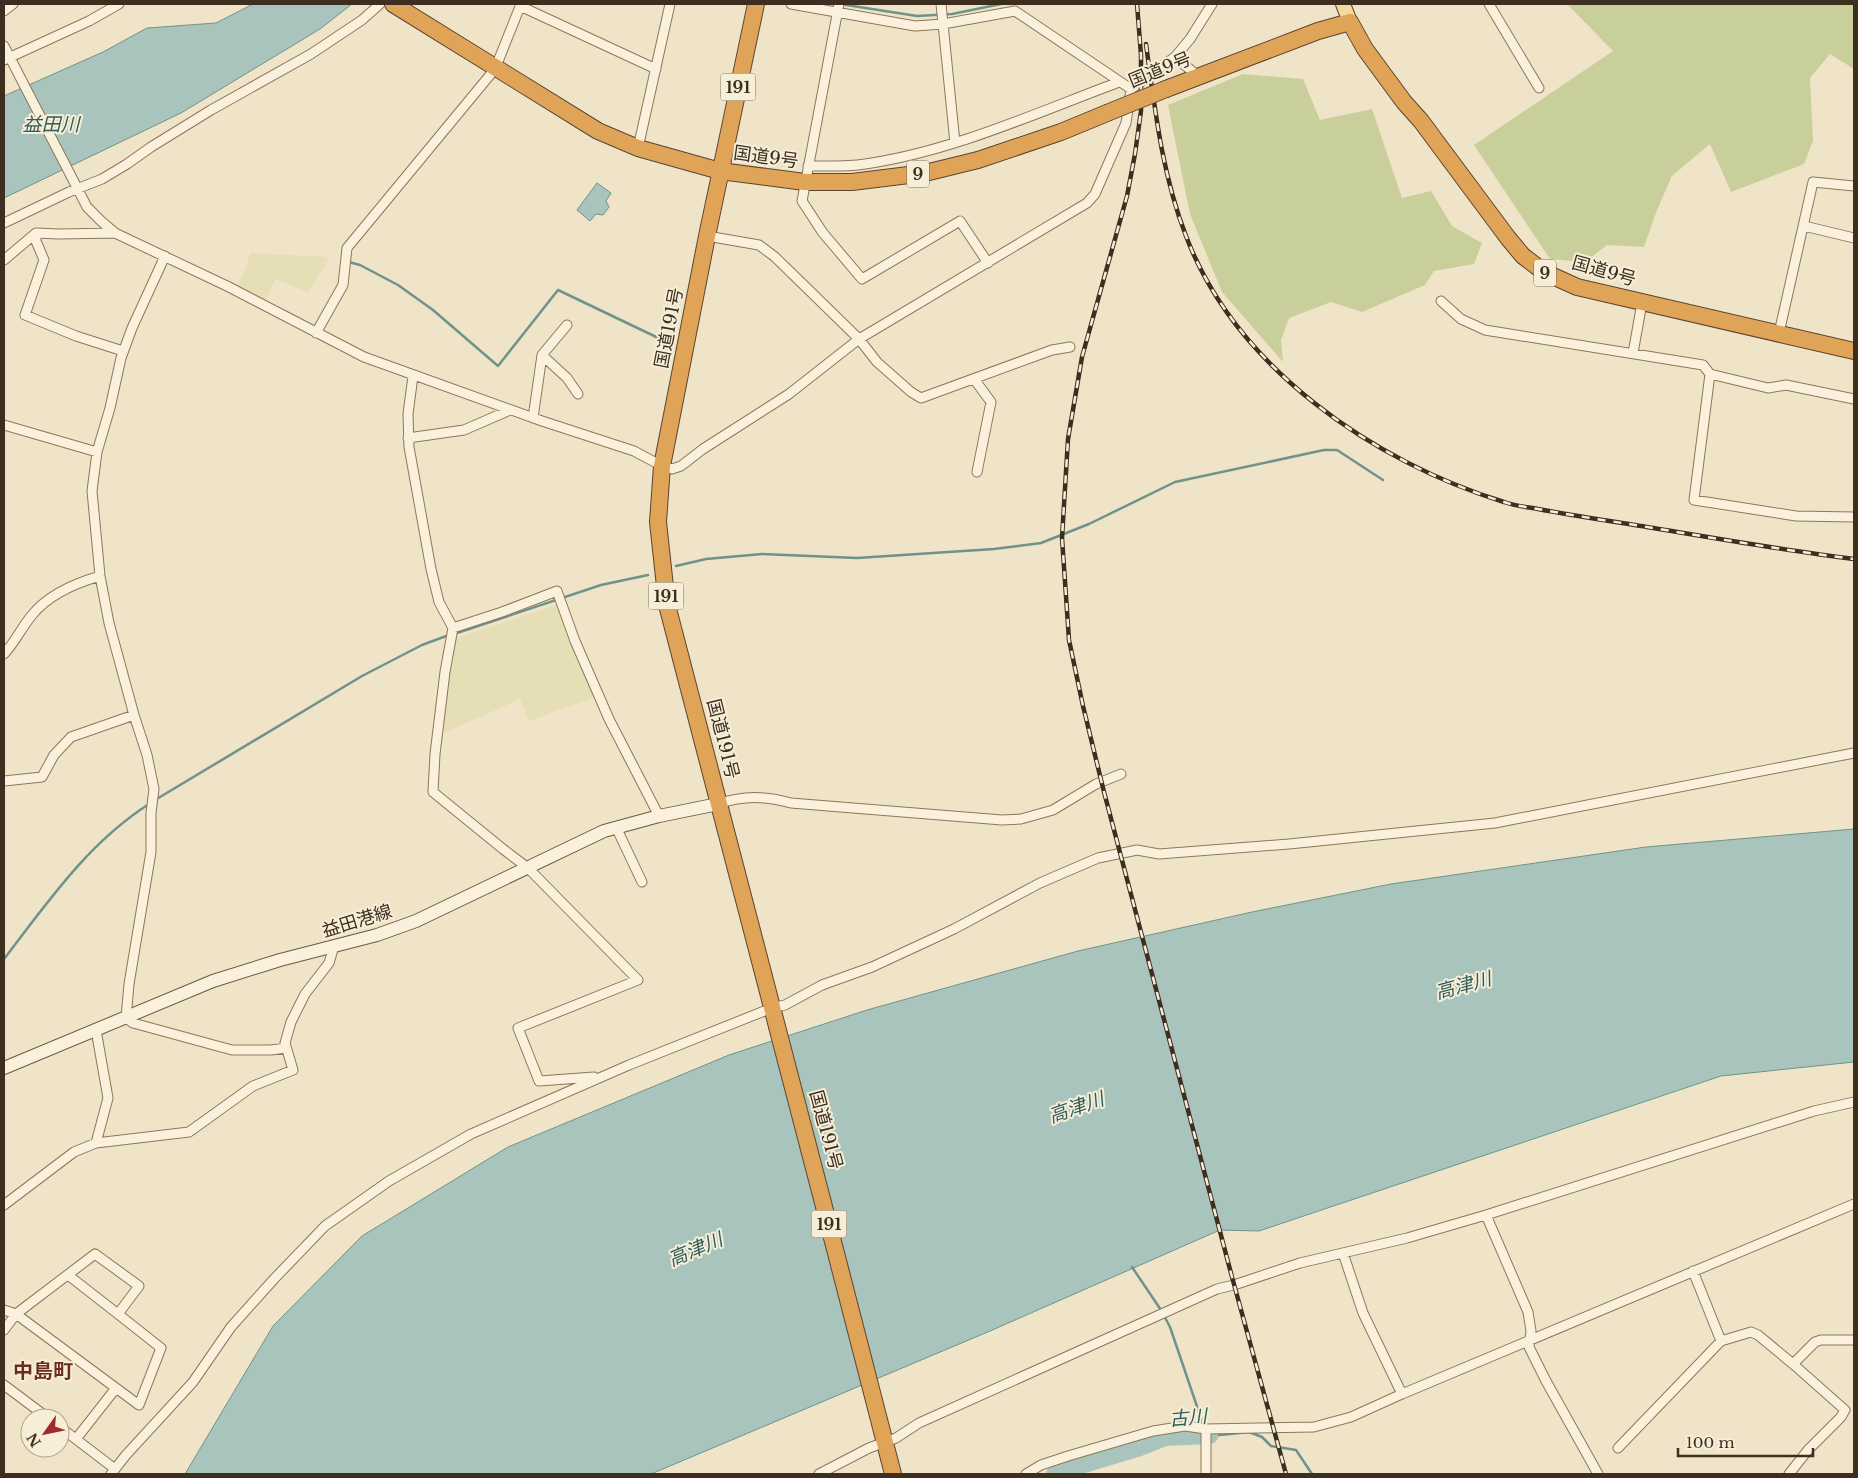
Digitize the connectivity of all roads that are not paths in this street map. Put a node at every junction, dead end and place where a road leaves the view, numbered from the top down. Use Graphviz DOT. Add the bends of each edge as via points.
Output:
graph roads {
  1 [pos="12,4"];
  2 [pos="119,4"];
  3 [pos="380,4"];
  4 [pos="393,4"];
  5 [pos="670,4"];
  6 [pos="756,4"];
  7 [pos="790,4"];
  8 [pos="942,4"];
  9 [pos="1212,4"];
  10 [pos="1343,4"];
  11 [pos="1489,4"];
  12 [pos="521,5"];
  13 [pos="1015,7"];
  14 [pos="839,8"];
  15 [pos="4,11"];
  16 [pos="1350,22"];
  17 [pos="942,24"];
  18 [pos="4,46"];
  19 [pos="1175,57"];
  20 [pos="9,60"];
  21 [pos="495,68"];
  22 [pos="656,69"];
  23 [pos="1198,76"];
  24 [pos="1119,82"];
  25 [pos="1539,88"];
  26 [pos="1131,89"];
  27 [pos="955,143"];
  28 [pos="638,148"];
  29 [pos="808,166"];
  30 [pos="720,171"];
  31 [pos="805,182"];
  32 [pos="76,186"];
  33 [pos="1854,186"];
  34 [pos="4,223"];
  35 [pos="1804,226"];
  36 [pos="36,233"];
  37 [pos="115,233"];
  38 [pos="707,236"];
  39 [pos="1854,238"];
  40 [pos="165,256"];
  41 [pos="4,260"];
  42 [pos="988,263"];
  43 [pos="1441,301"];
  44 [pos="1642,303"];
  45 [pos="567,325"];
  46 [pos="316,333"];
  47 [pos="1779,333"];
  48 [pos="859,339"];
  49 [pos="1070,347"];
  50 [pos="124,351"];
  51 [pos="1854,351"];
  52 [pos="1633,353"];
  53 [pos="542,355"];
  54 [pos="1710,374"];
  55 [pos="413,376"];
  56 [pos="974,379"];
  57 [pos="578,394"];
  58 [pos="1854,398"];
  59 [pos="510,410"];
  60 [pos="533,418"];
  61 [pos="4,425"];
  62 [pos="408,438"];
  63 [pos="97,452"];
  64 [pos="662,466"];
  65 [pos="977,472"];
  66 [pos="1854,517"];
  67 [pos="100,576"];
  68 [pos="453,628"];
  69 [pos="4,654"];
  70 [pos="134,715"];
  71 [pos="1854,753"];
  72 [pos="1121,774"];
  73 [pos="4,781"];
  74 [pos="718,804"];
  75 [pos="659,816"];
  76 [pos="616,827"];
  77 [pos="528,868"];
  78 [pos="642,882"];
  79 [pos="334,946"];
  80 [pos="772,1011"];
  81 [pos="126,1018"];
  82 [pos="96,1030"];
  83 [pos="286,1048"];
  84 [pos="4,1068"];
  85 [pos="602,1076"];
  86 [pos="1854,1102"];
  87 [pos="96,1144"];
  88 [pos="1854,1204"];
  89 [pos="4,1206"];
  90 [pos="1486,1215"];
  91 [pos="1343,1253"];
  92 [pos="1693,1272"];
  93 [pos="68,1275"];
  94 [pos="4,1310"];
  95 [pos="16,1314"];
  96 [pos="118,1314"];
  97 [pos="4,1330"];
  98 [pos="1854,1340"];
  99 [pos="1529,1341"];
  100 [pos="1721,1341"];
  101 [pos="1793,1364"];
  102 [pos="4,1385"];
  103 [pos="116,1388"];
  104 [pos="1402,1394"];
  105 [pos="35,1408"];
  106 [pos="1206,1429"];
  107 [pos="70,1434"];
  108 [pos="76,1439"];
  109 [pos="884,1439"];
  110 [pos="1618,1448"];
  111 [pos="113,1471"];
  112 [pos="1795,1473"];
  113 [pos="820,1474"];
  114 [pos="894,1474"];
  115 [pos="1026,1474"];
  116 [pos="1206,1474"];
  117 [pos="1598,1474"];
  1 -- 15 [label="street"];
  2 -- 20 [label="street"];
  3 -- 32 [label="street" via="311,54 196,119 102,179"];
  4 -- 21 [label="highway, 国道9号 / 9"];
  5 -- 22 [label="street"];
  6 -- 30 [label="highway, 国道191号 / 191"];
  7 -- 14 [label="street"];
  8 -- 17 [label="street"];
  9 -- 19 [label="street"];
  10 -- 16 [label="main road"];
  11 -- 25 [label="street"];
  12 -- 21 [label="street"];
  12 -- 22 [label="street"];
  13 -- 17 [label="street"];
  13 -- 24 [label="street"];
  14 -- 17 [label="street" via="914,26"];
  14 -- 29 [label="street"];
  16 -- 23 [label="highway, 国道9号 / 9"];
  16 -- 44 [label="highway, 国道9号 / 9" via="1364,49 1523,256 1544,272 1577,287"];
  17 -- 27 [label="street"];
  18 -- 20 [label="street"];
  19 -- 23 [label="street"];
  19 -- 26 [label="street"];
  20 -- 32 [label="street"];
  21 -- 28 [label="highway, 国道9号 / 9" via="598,131"];
  21 -- 46 [label="street" via="347,248 343,284"];
  22 -- 28 [label="street"];
  23 -- 31 [label="highway, 国道9号 / 9, bridge" via="1061,132 978,160 925,173 852,182"];
  24 -- 26 [label="street"];
  24 -- 27 [label="street"];
  26 -- 42 [label="street" via="1126,123 1087,203"];
  27 -- 29 [label="street" via="863,164"];
  28 -- 30 [label="highway, 国道9号 / 9"];
  29 -- 31 [label="street"];
  30 -- 31 [label="highway, 国道9号 / 9"];
  30 -- 38 [label="highway, 国道191号 / 191"];
  31 -- 42 [label="street" via="802,201 823,233 862,279 960,222"];
  32 -- 34 [label="street"];
  32 -- 37 [label="street" via="87,206"];
  33 -- 35 [label="street" via="1813,182"];
  35 -- 39 [label="street"];
  35 -- 47 [label="street"];
  36 -- 37 [label="street"];
  36 -- 41 [label="street"];
  36 -- 50 [label="street" via="44,260 25,315"];
  37 -- 40 [label="street"];
  38 -- 48 [label="street" via="759,245"];
  38 -- 64 [label="highway, 国道191号 / 191"];
  40 -- 46 [label="street"];
  40 -- 50 [label="street"];
  42 -- 48 [label="street"];
  43 -- 52 [label="street" via="1461,319 1485,330"];
  44 -- 47 [label="highway, 国道9号 / 9"];
  44 -- 52 [label="street"];
  45 -- 53 [label="street"];
  46 -- 55 [label="street"];
  47 -- 51 [label="highway, 国道9号 / 9"];
  48 -- 56 [label="street" via="877,362 921,398"];
  48 -- 64 [label="street" via="789,394 703,448 681,466 672,469"];
  49 -- 56 [label="street" via="1052,350"];
  50 -- 63 [label="street"];
  52 -- 54 [label="street" via="1703,366"];
  53 -- 57 [label="street" via="567,378"];
  53 -- 60 [label="street"];
  54 -- 58 [label="street" via="1768,388 1786,385"];
  54 -- 66 [label="street" via="1694,500 1796,516"];
  55 -- 59 [label="street"];
  55 -- 62 [label="street"];
  56 -- 65 [label="street" via="991,402"];
  59 -- 60 [label="street"];
  59 -- 62 [label="street" via="464,430"];
  60 -- 64 [label="street" via="634,451"];
  61 -- 63 [label="street"];
  62 -- 68 [label="street" via="430,568 439,602"];
  63 -- 67 [label="street" via="92,491"];
  64 -- 74 [label="highway, 国道191号 / 191" via="658,522 667,605"];
  67 -- 69 [label="street" via="62,591 45,604 33,614"];
  67 -- 70 [label="street"];
  68 -- 75 [label="street" via="556,591 609,719"];
  68 -- 77 [label="street" via="435,754 433,792"];
  70 -- 73 [label="street" via="71,737 54,755 42,777"];
  70 -- 81 [label="street" via="154,789 151,852"];
  71 -- 80 [label="street" via="1496,823 1290,844 1159,854 1137,850 1106,856 1040,883 954,929 872,967 822,985"];
  72 -- 74 [label="street" via="1096,784 1052,810 1021,819 791,804 772,798 736,798"];
  74 -- 75 [label="main road, 益田港線"];
  74 -- 80 [label="highway, 国道191号 / 191"];
  75 -- 76 [label="main road, 益田港線"];
  76 -- 77 [label="main road, 益田港線"];
  76 -- 78 [label="street"];
  77 -- 79 [label="main road, 益田港線" via="416,921"];
  77 -- 85 [label="street" via="638,980 518,1028 539,1081"];
  79 -- 81 [label="main road, 益田港線" via="212,981"];
  79 -- 83 [label="street" via="329,963 305,994 291,1022"];
  80 -- 85 [label="street"];
  80 -- 109 [label="highway, 国道191号 / 191"];
  81 -- 82 [label="main road, 益田港線"];
  81 -- 83 [label="street" via="133,1023 232,1050"];
  82 -- 84 [label="main road, 益田港線"];
  82 -- 87 [label="street" via="108,1098"];
  83 -- 87 [label="street" via="293,1070 253,1086 189,1132"];
  85 -- 111 [label="street" via="471,1134 389,1181 325,1226 231,1327 193,1382"];
  86 -- 90 [label="street" via="1814,1111"];
  87 -- 89 [label="street" via="74,1152"];
  88 -- 92 [label="street"];
  90 -- 91 [label="street"];
  90 -- 99 [label="street" via="1528,1312"];
  91 -- 104 [label="street" via="1362,1313"];
  91 -- 109 [label="street" via="1217,1289 919,1423 896,1438"];
  92 -- 99 [label="street"];
  92 -- 100 [label="street"];
  93 -- 95 [label="street"];
  93 -- 96 [label="street"];
  93 -- 96 [label="street" via="95,1254 139,1286"];
  94 -- 95 [label="street"];
  95 -- 97 [label="street"];
  95 -- 103 [label="street"];
  96 -- 103 [label="street" via="161,1348 139,1405"];
  98 -- 101 [label="street" via="1815,1342"];
  99 -- 104 [label="street"];
  99 -- 117 [label="street" via="1546,1381"];
  100 -- 101 [label="street" via="1751,1332"];
  100 -- 110 [label="street"];
  101 -- 112 [label="street" via="1845,1410 1808,1450"];
  102 -- 105 [label="street"];
  103 -- 108 [label="street"];
  104 -- 106 [label="street" via="1351,1417 1314,1428"];
  106 -- 115 [label="street" via="1185,1426 1153,1431 1050,1462"];
  106 -- 116 [label="street"];
  107 -- 108 [label="street"];
  108 -- 111 [label="street"];
  109 -- 113 [label="street"];
  109 -- 114 [label="highway, 国道191号 / 191"];
}
